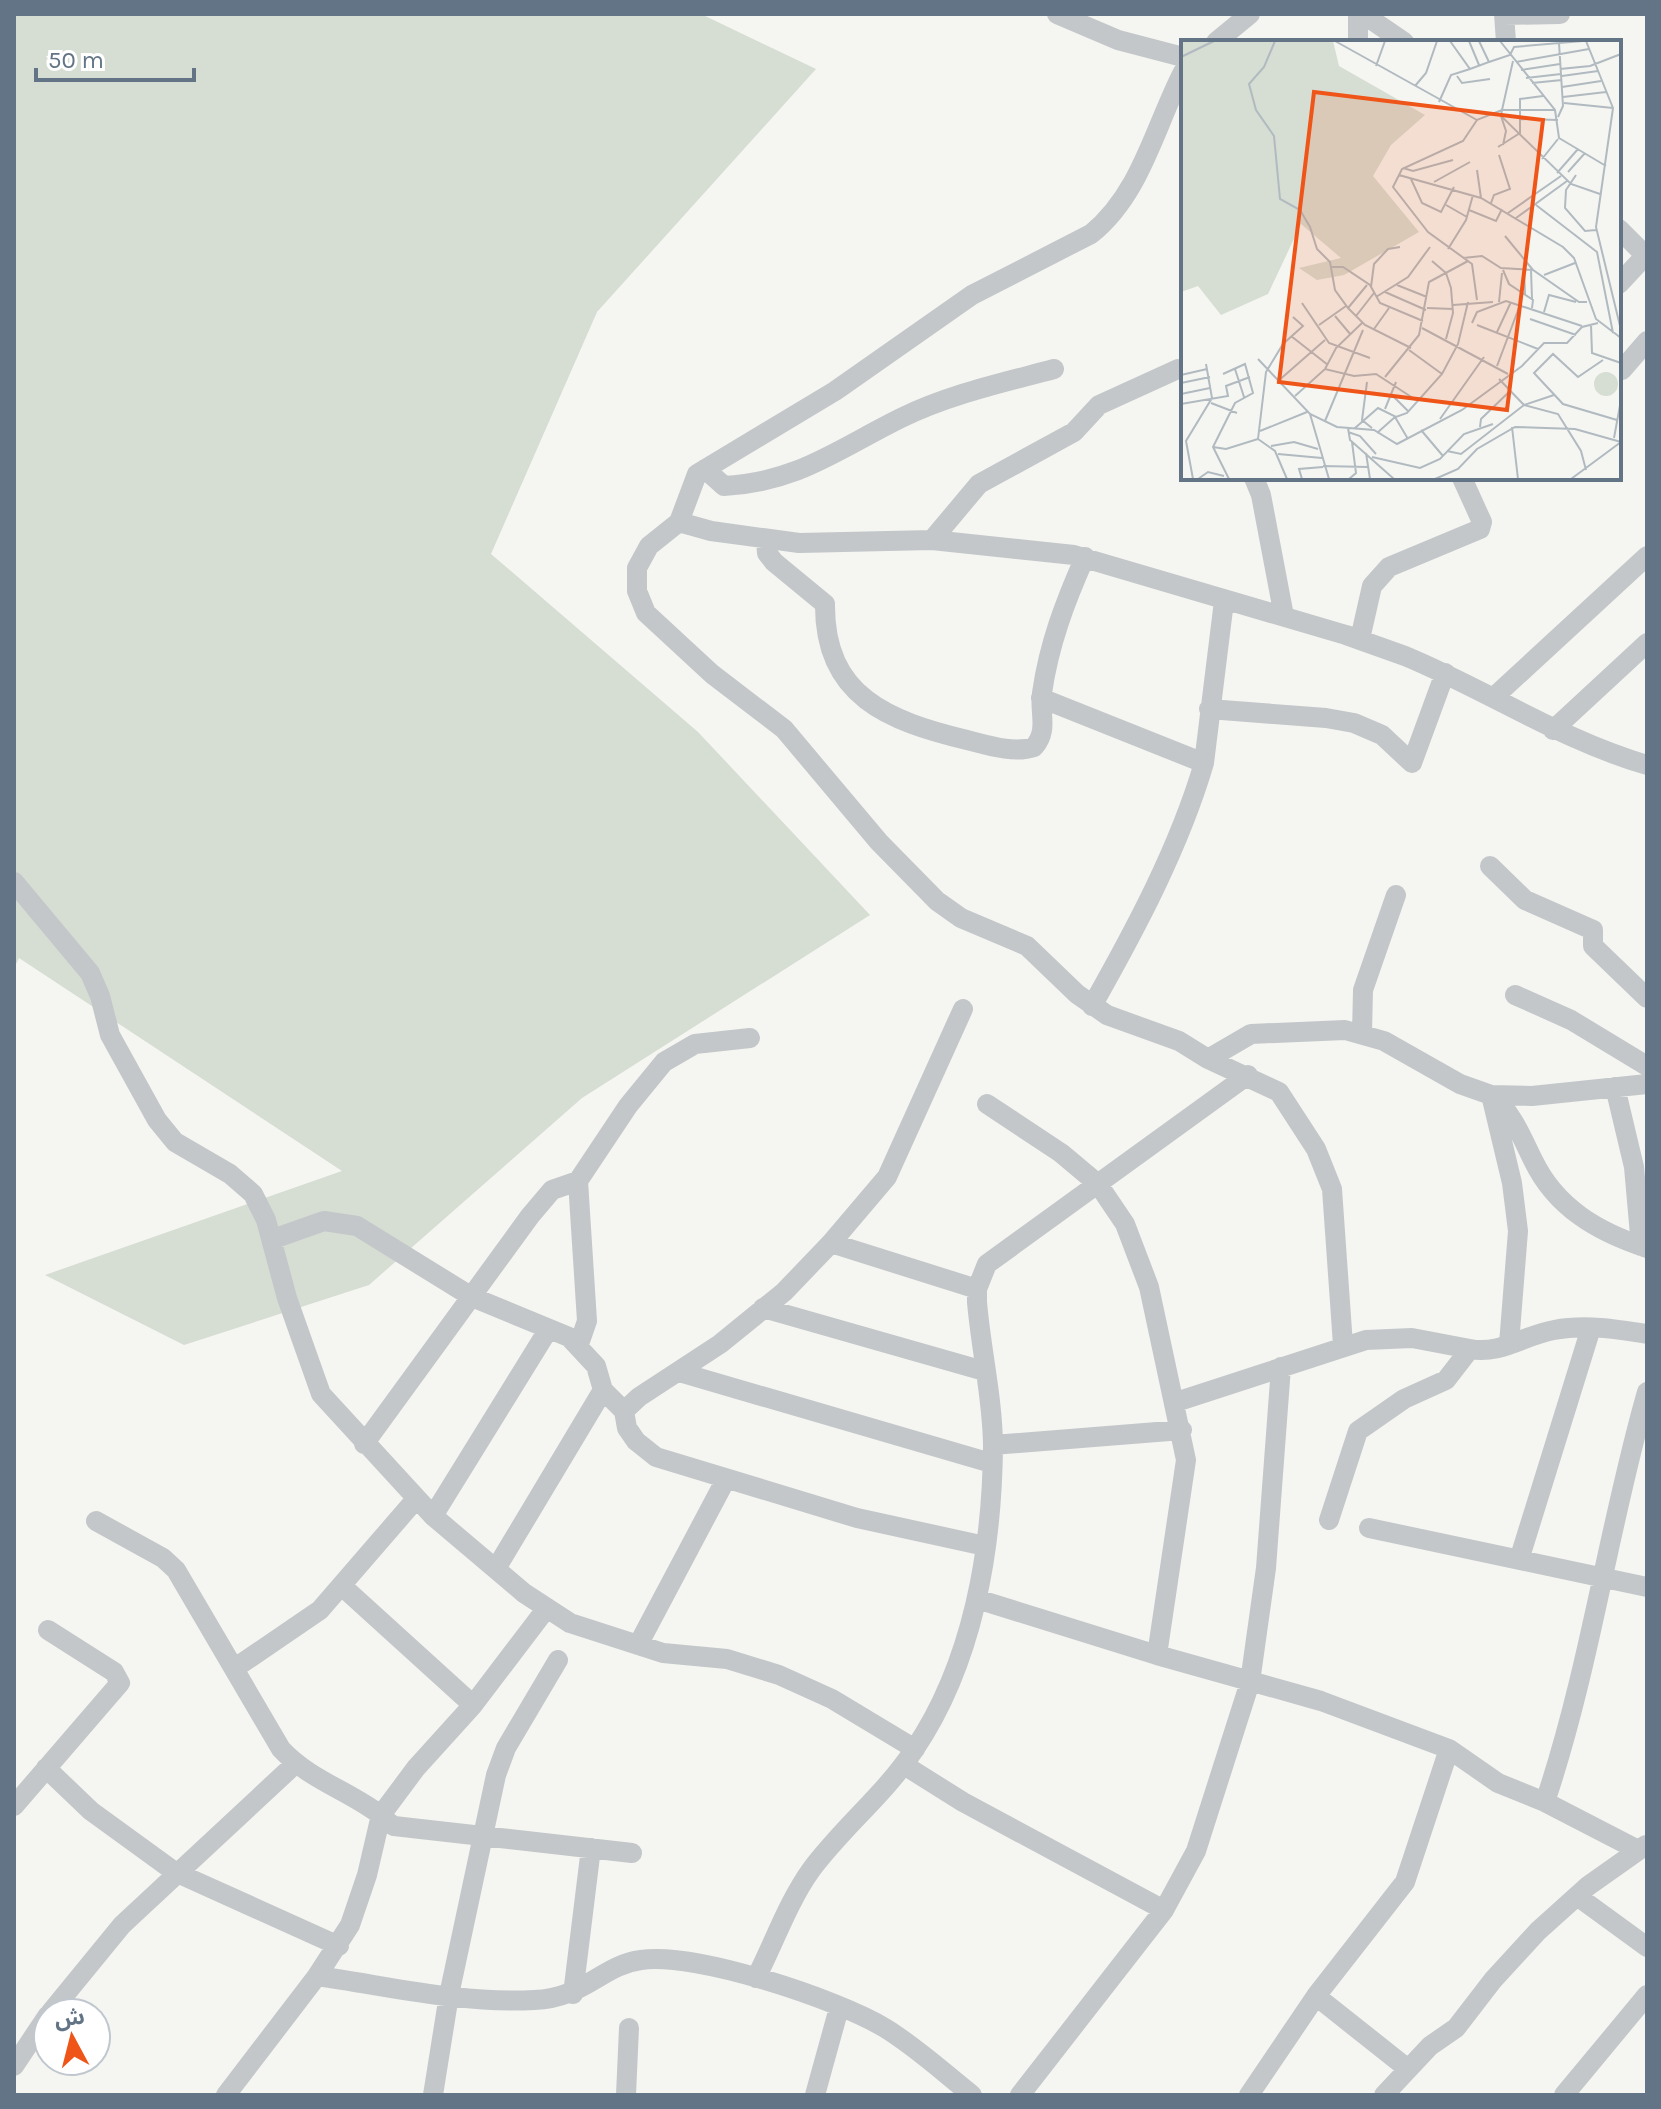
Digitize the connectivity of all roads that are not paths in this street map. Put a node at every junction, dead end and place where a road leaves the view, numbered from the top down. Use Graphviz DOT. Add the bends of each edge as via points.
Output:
graph roads {
  1 [pos="1057,14"];
  2 [pos="1250,14"];
  3 [pos="1361,14"];
  4 [pos="1504,14"];
  5 [pos="1560,14"];
  6 [pos="1218,40"];
  7 [pos="1358,40"];
  8 [pos="1401,40"];
  9 [pos="1506,40"];
  10 [pos="1181,56"];
  11 [pos="1181,77"];
  12 [pos="1621,231"];
  13 [pos="1646,257"];
  14 [pos="1621,282"];
  15 [pos="1647,341"];
  16 [pos="1054,369"];
  17 [pos="1178,369"];
  18 [pos="1622,370"];
  19 [pos="705,469"];
  20 [pos="1255,480"];
  21 [pos="1463,480"];
  22 [pos="679,522"];
  23 [pos="766,540"];
  24 [pos="932,540"];
  25 [pos="1647,556"];
  26 [pos="1085,557"];
  27 [pos="1224,601"];
  28 [pos="1284,616"];
  29 [pos="1360,639"];
  30 [pos="1647,643"];
  31 [pos="1445,673"];
  32 [pos="1494,697"];
  33 [pos="1041,698"];
  34 [pos="1209,709"];
  35 [pos="1553,730"];
  36 [pos="1204,763"];
  37 [pos="1647,765"];
  38 [pos="1490,866"];
  39 [pos="14,882"];
  40 [pos="1396,895"];
  41 [pos="1515,995"];
  42 [pos="1647,998"];
  43 [pos="1092,1006"];
  44 [pos="963,1009"];
  45 [pos="1362,1033"];
  46 [pos="750,1038"];
  47 [pos="1208,1059"];
  48 [pos="1647,1066"];
  49 [pos="1248,1075"];
  50 [pos="1647,1084"];
  51 [pos="1615,1087"];
  52 [pos="1491,1095"];
  53 [pos="987,1104"];
  54 [pos="578,1181"];
  55 [pos="1098,1184"];
  56 [pos="273,1239"];
  57 [pos="831,1243"];
  58 [pos="1644,1247"];
  59 [pos="977,1289"];
  60 [pos="472,1297"];
  61 [pos="763,1308"];
  62 [pos="1591,1328"];
  63 [pos="548,1330"];
  64 [pos="1647,1334"];
  65 [pos="579,1344"];
  66 [pos="1509,1344"];
  67 [pos="1343,1345"];
  68 [pos="1470,1349"];
  69 [pos="1281,1367"];
  70 [pos="984,1371"];
  71 [pos="679,1372"];
  72 [pos="603,1390"];
  73 [pos="1647,1392"];
  74 [pos="1176,1402"];
  75 [pos="624,1411"];
  76 [pos="1182,1430"];
  77 [pos="364,1444"];
  78 [pos="992,1454"];
  79 [pos="726,1479"];
  80 [pos="416,1499"];
  81 [pos="433,1516"];
  82 [pos="1329,1520"];
  83 [pos="96,1521"];
  84 [pos="1369,1528"];
  85 [pos="985,1546"];
  86 [pos="1519,1560"];
  87 [pos="497,1567"];
  88 [pos="1600,1578"];
  89 [pos="343,1587"];
  90 [pos="1647,1587"];
  91 [pos="977,1599"];
  92 [pos="546,1609"];
  93 [pos="48,1630"];
  94 [pos="638,1645"];
  95 [pos="1157,1655"];
  96 [pos="558,1660"];
  97 [pos="235,1668"];
  98 [pos="1250,1682"];
  99 [pos="473,1705"];
  100 [pos="1449,1749"];
  101 [pos="909,1757"];
  102 [pos="295,1764"];
  103 [pos="46,1768"];
  104 [pos="1545,1802"];
  105 [pos="14,1806"];
  106 [pos="381,1815"];
  107 [pos="482,1836"];
  108 [pos="1642,1846"];
  109 [pos="591,1848"];
  110 [pos="632,1853"];
  111 [pos="175,1872"];
  112 [pos="1577,1896"];
  113 [pos="1164,1910"];
  114 [pos="339,1946"];
  115 [pos="1647,1947"];
  116 [pos="317,1976"];
  117 [pos="756,1978"];
  118 [pos="573,1994"];
  119 [pos="449,1995"];
  120 [pos="1647,1995"];
  121 [pos="1316,1996"];
  122 [pos="63,1997"];
  123 [pos="839,2008"];
  124 [pos="629,2028"];
  125 [pos="32,2039"];
  126 [pos="14,2066"];
  127 [pos="1408,2069"];
  128 [pos="226,2095"];
  129 [pos="433,2095"];
  130 [pos="626,2095"];
  131 [pos="815,2095"];
  132 [pos="972,2095"];
  133 [pos="1020,2095"];
  134 [pos="1249,2095"];
  135 [pos="1384,2095"];
  136 [pos="1564,2095"];
  1 -- 10 [label="street" via="1118,40"];
  2 -- 6 [label="street"];
  3 -- 7 [label="street"];
  3 -- 8 [label="street"];
  4 -- 5 [label="street"];
  4 -- 9 [label="street"];
  11 -- 19 [label="street" via="1143,164 1106,222 972,295 835,391"];
  12 -- 13 [label="street"];
  13 -- 14 [label="street"];
  15 -- 18 [label="street"];
  16 -- 19 [label="street" via="945,400 775,480 724,486"];
  17 -- 24 [label="street" via="1099,405 1074,432 979,484"];
  19 -- 22 [label="street" via="692,482"];
  20 -- 28 [label="street"];
  21 -- 29 [label="street" via="1482,522 1480,529 1376,577"];
  22 -- 23 [label="street"];
  22 -- 43 [label="street" via="649,546 636,574 638,596 653,623 784,729 879,842 937,901 961,918 1027,946"];
  23 -- 24 [label="street"];
  23 -- 33 [label="street" via="774,562 821,597 835,662 866,702 884,714 970,741 1023,750 1034,747 1041,737"];
  24 -- 26 [label="street"];
  25 -- 32 [label="street"];
  26 -- 27 [label="street"];
  26 -- 33 [label="street" via="1051,640"];
  27 -- 28 [label="street"];
  27 -- 34 [label="street"];
  28 -- 29 [label="street"];
  29 -- 31 [label="street"];
  30 -- 35 [label="street"];
  31 -- 32 [label="street"];
  31 -- 34 [label="street" via="1412,763 1382,735 1354,723"];
  32 -- 35 [label="street"];
  33 -- 36 [label="street"];
  34 -- 36 [label="street"];
  35 -- 37 [label="street"];
  36 -- 43 [label="street" via="1162,868"];
  38 -- 42 [label="street" via="1525,900 1593,930 1593,946"];
  39 -- 56 [label="street" via="90,973 110,1035 157,1120 175,1142 245,1185 260,1205"];
  40 -- 45 [label="street" via="1363,990"];
  41 -- 48 [label="street" via="1571,1020"];
  43 -- 47 [label="street" via="1179,1041"];
  44 -- 57 [label="street" via="887,1177"];
  45 -- 47 [label="street" via="1263,1032 1238,1039"];
  45 -- 52 [label="street"];
  46 -- 54 [label="street" via="695,1044 664,1062"];
  47 -- 49 [label="street"];
  49 -- 55 [label="street"];
  49 -- 67 [label="street" via="1279,1092 1316,1149 1332,1189"];
  50 -- 51 [label="street"];
  51 -- 52 [label="street"];
  51 -- 58 [label="street" via="1634,1167"];
  52 -- 58 [label="street" via="1514,1122 1551,1192 1608,1235"];
  52 -- 66 [label="street" via="1518,1231"];
  53 -- 55 [label="street"];
  54 -- 60 [label="street" via="552,1190"];
  54 -- 65 [label="street" via="587,1321"];
  55 -- 59 [label="street" via="987,1264"];
  55 -- 74 [label="street" via="1114,1203 1139,1256"];
  56 -- 60 [label="street" via="304,1226 343,1221"];
  56 -- 77 [label="street" via="287,1298 321,1394"];
  57 -- 59 [label="street"];
  57 -- 61 [label="street"];
  59 -- 70 [label="street"];
  60 -- 63 [label="street"];
  60 -- 77 [label="street"];
  61 -- 70 [label="street"];
  61 -- 71 [label="street"];
  62 -- 64 [label="street"];
  62 -- 66 [label="street" via="1545,1332"];
  62 -- 86 [label="street"];
  63 -- 65 [label="street"];
  63 -- 81 [label="street"];
  65 -- 72 [label="street" via="596,1366"];
  66 -- 68 [label="street" via="1496,1350"];
  67 -- 68 [label="street" via="1397,1337"];
  67 -- 69 [label="street"];
  68 -- 82 [label="street" via="1446,1380 1404,1399 1358,1431"];
  69 -- 74 [label="street"];
  69 -- 98 [label="street" via="1266,1568"];
  70 -- 78 [label="street"];
  71 -- 75 [label="street"];
  71 -- 78 [label="street"];
  72 -- 75 [label="street"];
  72 -- 87 [label="street"];
  73 -- 88 [label="street"];
  74 -- 76 [label="street"];
  75 -- 79 [label="street" via="636,1441 656,1457"];
  76 -- 78 [label="street"];
  76 -- 95 [label="street" via="1185,1487"];
  77 -- 80 [label="street"];
  78 -- 85 [label="street"];
  79 -- 85 [label="street" via="857,1518"];
  79 -- 94 [label="street"];
  80 -- 81 [label="street"];
  80 -- 89 [label="street"];
  81 -- 87 [label="street"];
  83 -- 97 [label="street" via="176,1570"];
  84 -- 86 [label="street"];
  85 -- 91 [label="street"];
  86 -- 88 [label="street"];
  87 -- 92 [label="street"];
  88 -- 90 [label="street"];
  88 -- 104 [label="street" via="1583,1679"];
  89 -- 97 [label="street" via="295,1630"];
  89 -- 99 [label="street"];
  91 -- 95 [label="street"];
  91 -- 101 [label="street" via="948,1687"];
  92 -- 94 [label="street" via="570,1623"];
  92 -- 99 [label="street"];
  93 -- 103 [label="street" via="114,1672 120,1683"];
  94 -- 101 [label="street" via="663,1653 727,1659 779,1675 832,1699"];
  95 -- 98 [label="street"];
  96 -- 107 [label="street" via="506,1748"];
  97 -- 102 [label="street" via="257,1711"];
  98 -- 100 [label="street" via="1321,1701"];
  98 -- 113 [label="street" via="1196,1851"];
  99 -- 106 [label="street"];
  100 -- 104 [label="street" via="1498,1783"];
  100 -- 121 [label="street" via="1405,1882"];
  101 -- 113 [label="street" via="1004,1825"];
  101 -- 117 [label="street" via="812,1869"];
  102 -- 106 [label="street"];
  102 -- 111 [label="street"];
  103 -- 105 [label="street"];
  103 -- 111 [label="street" via="91,1811"];
  104 -- 108 [label="street"];
  106 -- 107 [label="street" via="394,1826"];
  106 -- 114 [label="street" via="367,1875"];
  107 -- 109 [label="street"];
  107 -- 119 [label="street"];
  108 -- 112 [label="street"];
  109 -- 110 [label="street"];
  109 -- 118 [label="street"];
  111 -- 114 [label="street"];
  111 -- 122 [label="street" via="122,1925"];
  112 -- 115 [label="street"];
  112 -- 127 [label="street" via="1523,1945 1456,2028"];
  113 -- 133 [label="street"];
  114 -- 116 [label="street"];
  116 -- 119 [label="street"];
  116 -- 128 [label="street"];
  117 -- 118 [label="street" via="645,1959 624,1964"];
  117 -- 123 [label="street"];
  118 -- 119 [label="street" via="531,2000"];
  119 -- 129 [label="street"];
  120 -- 136 [label="street"];
  121 -- 127 [label="street"];
  121 -- 134 [label="street"];
  123 -- 131 [label="street"];
  123 -- 132 [label="street" via="903,2040"];
  124 -- 130 [label="street"];
  125 -- 126 [label="street"];
  127 -- 135 [label="street"];
}
